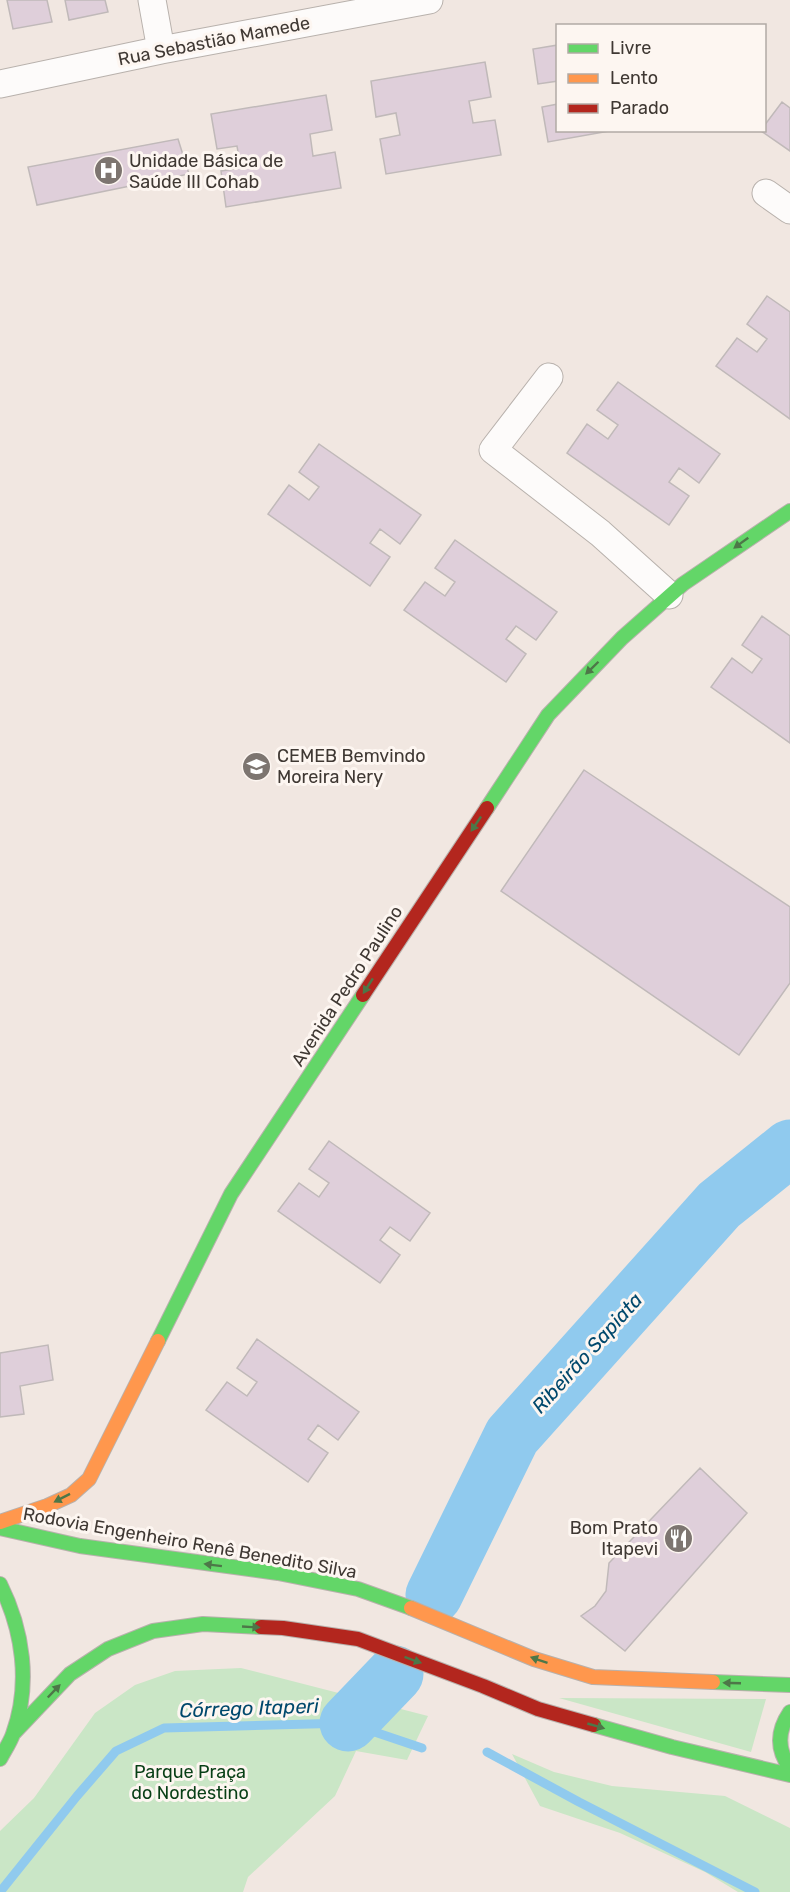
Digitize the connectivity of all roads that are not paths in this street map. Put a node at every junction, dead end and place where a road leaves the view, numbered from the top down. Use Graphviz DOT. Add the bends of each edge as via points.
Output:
graph roads {
  1 [pos="152,0"];
  2 [pos="429,0"];
  3 [pos="161,50"];
  4 [pos="0,84"];
  5 [pos="766,193"];
  6 [pos="790,210"];
  7 [pos="549,377"];
  8 [pos="786,518"];
  9 [pos="669,596"];
  10 [pos="0,1522"];
  11 [pos="0,1528"];
  12 [pos="0,1584"];
  13 [pos="790,1685"];
  14 [pos="790,1712"];
  15 [pos="13,1734"];
  16 [pos="0,1759"];
  17 [pos="790,1768"];
  18 [pos="790,1775"];
  1 -- 3 [label="street"];
  2 -- 3 [label="street, Rua Sebastião Mamede"];
  3 -- 4 [label="street, Rua Sebastião Mamede"];
  5 -- 6 [label="street"];
  7 -- 9 [label="street" via="493,450 600,533"];
  8 -- 9 [label="main road, Avenida Pedro Paulino, one-way" via="754,534"];
  9 -- 10 [label="main road, Avenida Pedro Paulino, one-way" via="548,715 231,1194 89,1479 71,1495"];
  13 -- 11 [label="main road, Rodovia Engenheiro Renê Benedito Silva, one-way" via="593,1677 534,1659 358,1589 278,1573 80,1546"];
  12 -- 15 [label="main road" via="20,1633 24,1684"];
  14 -- 17 [label="main road" via="778,1737 781,1758"];
  15 -- 16 [label="main road"];
  15 -- 18 [label="main road, one-way" via="70,1674 108,1649 153,1631 203,1624 283,1628 358,1639 538,1709"];
}
